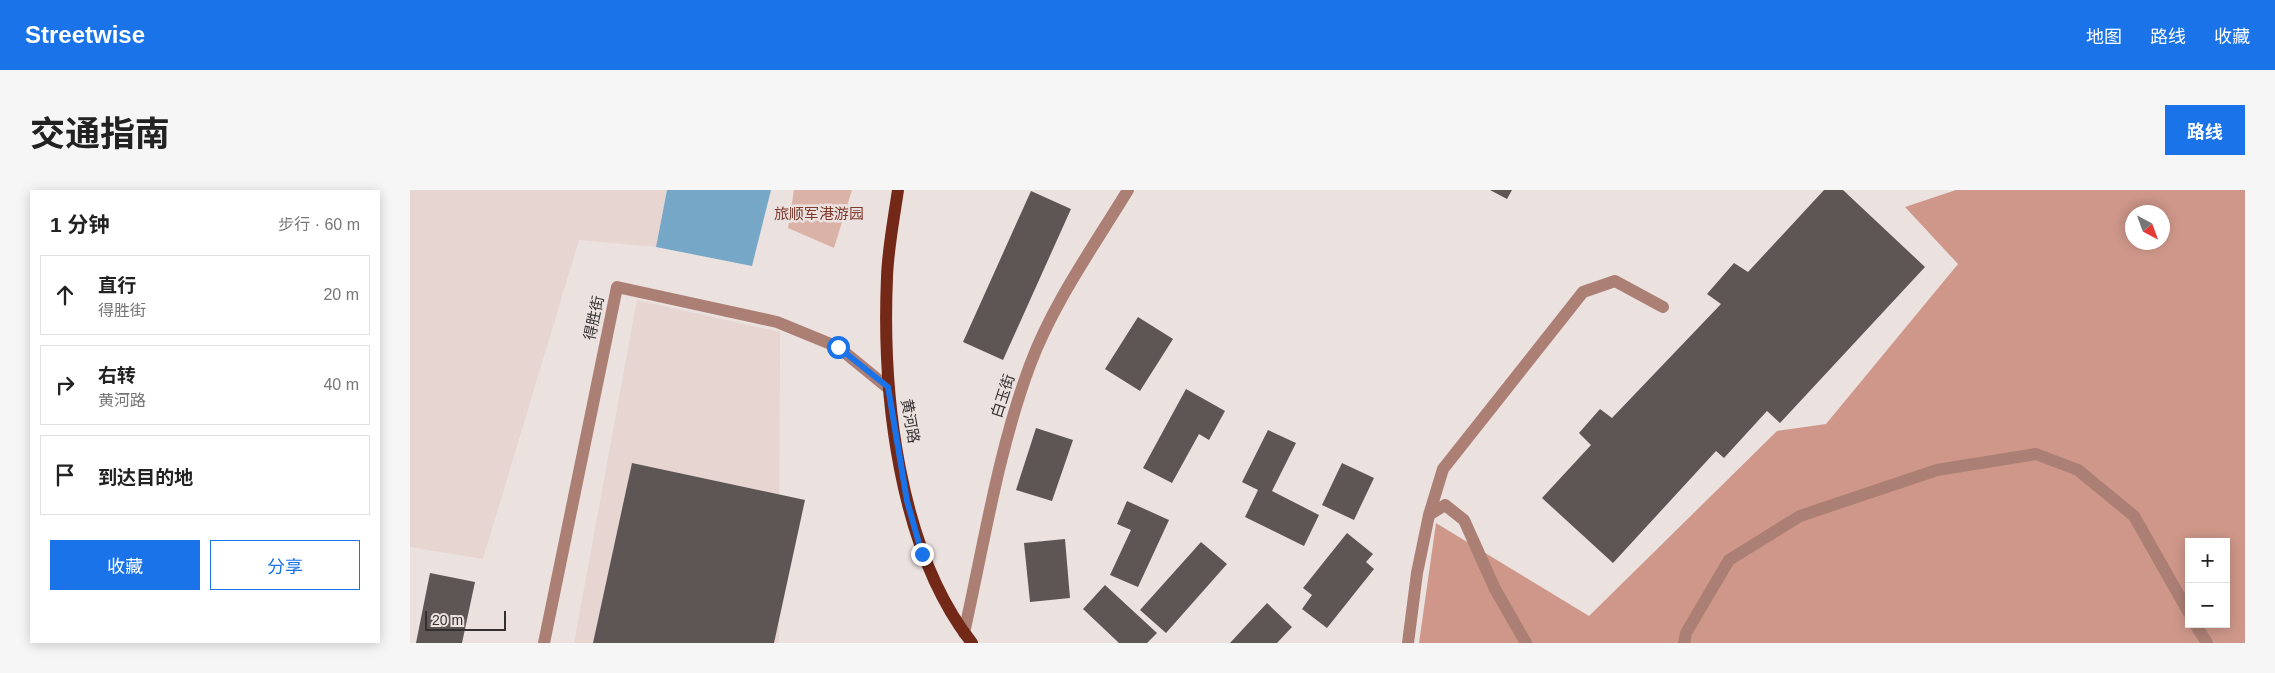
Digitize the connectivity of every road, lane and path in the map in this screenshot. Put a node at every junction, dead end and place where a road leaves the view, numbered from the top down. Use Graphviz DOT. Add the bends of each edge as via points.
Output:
graph roads {
  1 [pos="898,190"];
  2 [pos="1128,190"];
  3 [pos="1663,306"];
  4 [pos="888,387"];
  5 [pos="1429,515"];
  6 [pos="2185,606"];
  7 [pos="2198,628"];
  8 [pos="968,638"];
  9 [pos="544,643"];
  10 [pos="1408,643"];
  11 [pos="1526,643"];
  12 [pos="1684,643"];
  13 [pos="2207,643"];
  1 -- 4 [label="main road, 黄河路" via="887,275"];
  2 -- 8 [label="street, 白玉街" via="1062,298 1031,363 1010,425"];
  3 -- 5 [label="street" via="1615,280 1583,292 1443,469"];
  4 -- 8 [label="main road, 黄河路" via="907,501 922,554 942,601"];
  4 -- 9 [label="street, 得胜街" via="838,347 777,322 617,287"];
  5 -- 10 [label="street"];
  5 -- 11 [label="street" via="1445,505 1464,520 1495,589"];
  6 -- 12 [label="street" via="2134,516 2078,470 2036,454 1937,470 1800,516 1729,560 1686,633"];
  7 -- 13 [label="street"];
}
